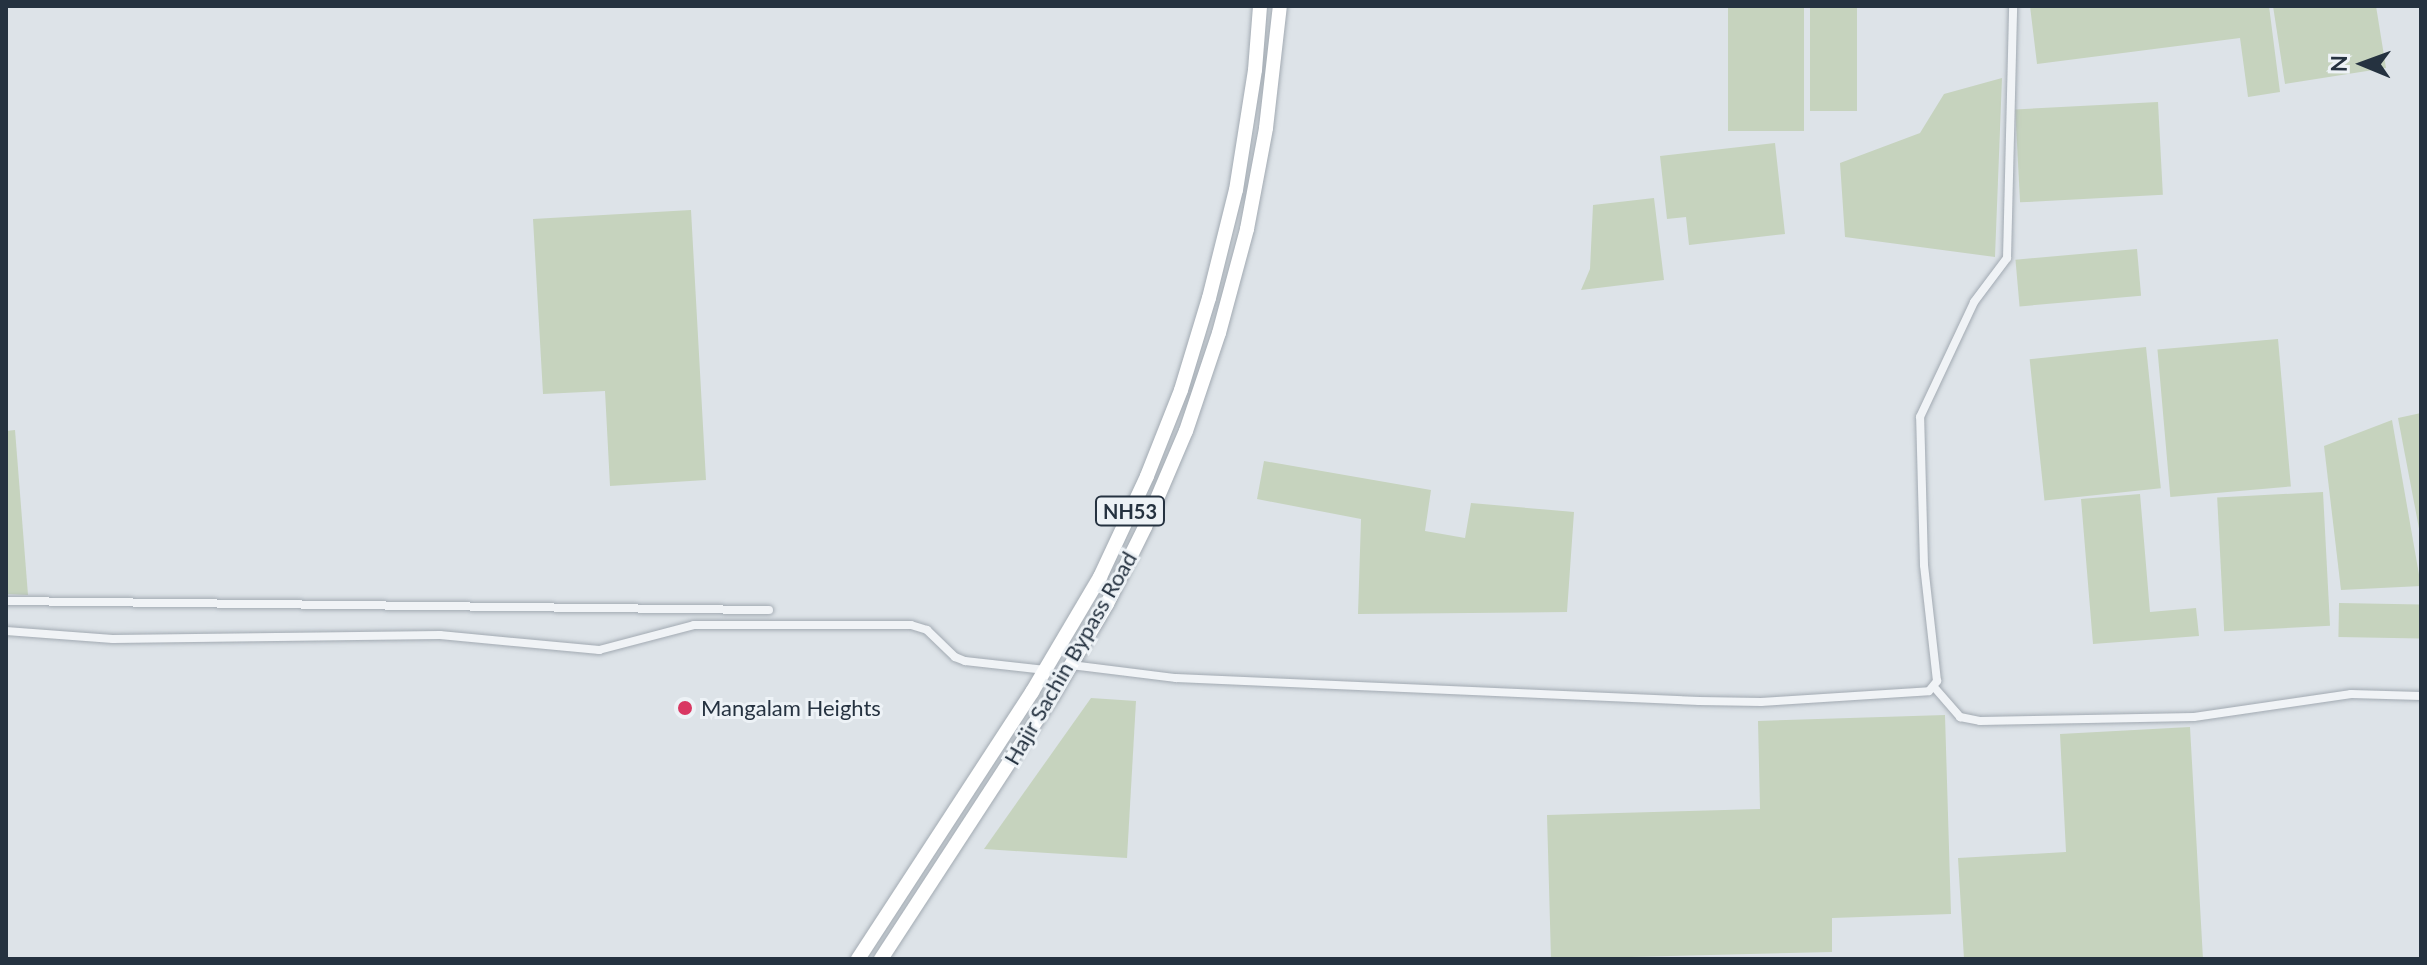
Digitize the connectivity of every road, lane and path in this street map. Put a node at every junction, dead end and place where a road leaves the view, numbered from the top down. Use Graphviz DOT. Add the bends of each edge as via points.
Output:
graph roads {
  1 [pos="1260,6"];
  2 [pos="1280,6"];
  3 [pos="2013,6"];
  4 [pos="6,601"];
  5 [pos="769,610"];
  6 [pos="6,631"];
  7 [pos="1071,665"];
  8 [pos="1045,670"];
  9 [pos="1934,687"];
  10 [pos="2421,696"];
  11 [pos="858,959"];
  12 [pos="881,959"];
  1 -- 8 [label="highway, NH53" via="1236,190 1181,390 1100,577"];
  2 -- 7 [label="highway, Hajir Sachin Bypass Road / NH53" via="1250,215 1219,333 1186,431 1145,527"];
  3 -- 9 [label="street" via="2007,258 1974,302 1920,417"];
  4 -- 5 [label="street"];
  6 -- 8 [label="street" via="113,639 440,635 599,650 694,625 911,625 927,630 965,661"];
  7 -- 9 [label="street" via="1176,678 1699,701 1821,699 1921,693"];
  7 -- 12 [label="highway, Hajir Sachin Bypass Road / NH53"];
  8 -- 11 [label="highway, NH53"];
  9 -- 10 [label="street" via="1960,717 1980,721 2194,717 2351,694"];
}
